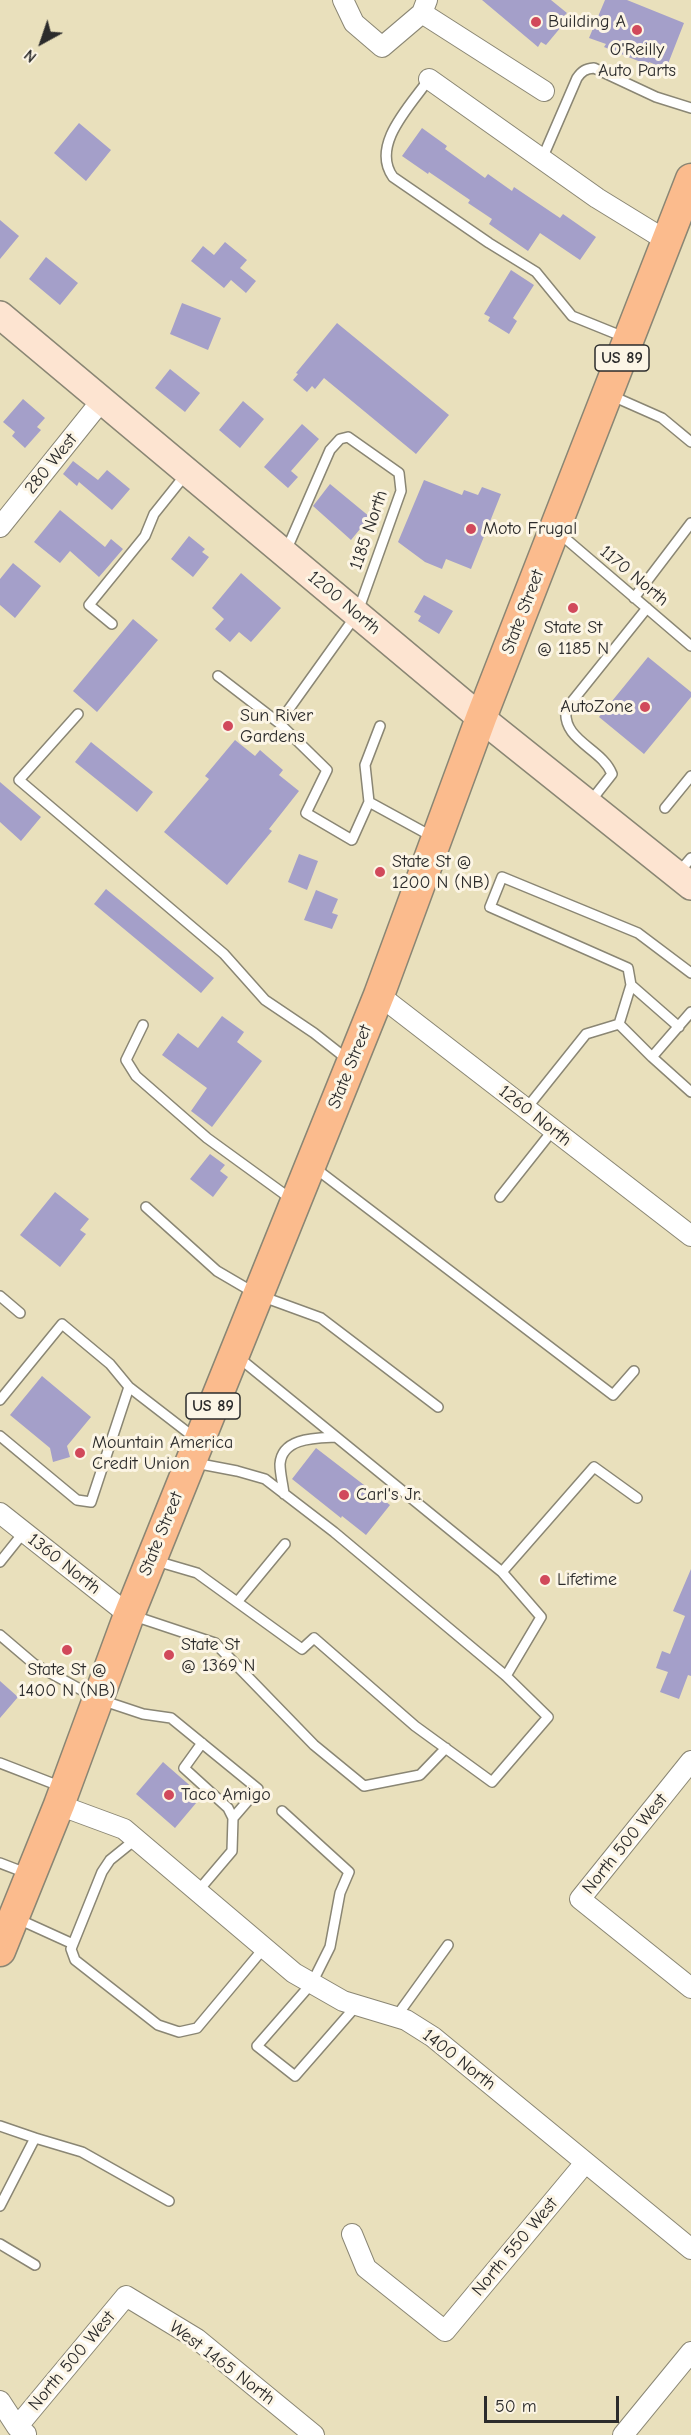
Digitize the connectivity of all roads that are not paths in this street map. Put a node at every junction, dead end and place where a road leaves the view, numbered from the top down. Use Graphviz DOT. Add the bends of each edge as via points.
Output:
graph roads {
  1 [pos="343,0"];
  2 [pos="425,7"];
  3 [pos="429,79"];
  4 [pos="544,90"];
  5 [pos="691,108"];
  6 [pos="542,159"];
  7 [pos="689,193"];
  8 [pos="667,241"];
  9 [pos="0,315"];
  10 [pos="629,339"];
  11 [pos="608,394"];
  12 [pos="102,400"];
  13 [pos="691,442"];
  14 [pos="187,472"];
  15 [pos="691,522"];
  16 [pos="0,527"];
  17 [pos="555,530"];
  18 [pos="285,553"];
  19 [pos="634,598"];
  20 [pos="647,608"];
  21 [pos="357,614"];
  22 [pos="112,624"];
  23 [pos="691,646"];
  24 [pos="218,676"];
  25 [pos="78,714"];
  26 [pos="482,718"];
  27 [pos="279,723"];
  28 [pos="380,726"];
  29 [pos="691,776"];
  30 [pos="369,802"];
  31 [pos="589,804"];
  32 [pos="665,808"];
  33 [pos="437,839"];
  34 [pos="686,873"];
  35 [pos="691,973"];
  36 [pos="631,985"];
  37 [pos="379,995"];
  38 [pos="691,1012"];
  39 [pos="619,1024"];
  40 [pos="143,1025"];
  41 [pos="679,1027"];
  42 [pos="652,1057"];
  43 [pos="352,1063"];
  44 [pos="691,1092"];
  45 [pos="526,1109"];
  46 [pos="553,1130"];
  47 [pos="311,1165"];
  48 [pos="500,1197"];
  49 [pos="296,1202"];
  50 [pos="146,1207"];
  51 [pos="691,1236"];
  52 [pos="258,1295"];
  53 [pos="0,1296"];
  54 [pos="20,1313"];
  55 [pos="234,1354"];
  56 [pos="634,1371"];
  57 [pos="129,1387"];
  58 [pos="0,1400"];
  59 [pos="438,1407"];
  60 [pos="0,1436"];
  61 [pos="336,1437"];
  62 [pos="195,1451"];
  63 [pos="284,1494"];
  64 [pos="638,1498"];
  65 [pos="0,1513"];
  66 [pos="24,1533"];
  67 [pos="285,1544"];
  68 [pos="151,1559"];
  69 [pos="0,1562"];
  70 [pos="502,1572"];
  71 [pos="238,1601"];
  72 [pos="129,1615"];
  73 [pos="0,1635"];
  74 [pos="506,1676"];
  75 [pos="98,1699"];
  76 [pos="202,1743"];
  77 [pos="446,1748"];
  78 [pos="691,1761"];
  79 [pos="0,1763"];
  80 [pos="62,1797"];
  81 [pos="282,1811"];
  82 [pos="233,1818"];
  83 [pos="136,1839"];
  84 [pos="0,1863"];
  85 [pos="31,1875"];
  86 [pos="198,1891"];
  87 [pos="14,1917"];
  88 [pos="73,1944"];
  89 [pos="448,1945"];
  90 [pos="264,1947"];
  91 [pos="0,1950"];
  92 [pos="312,1983"];
  93 [pos="691,1988"];
  94 [pos="357,2005"];
  95 [pos="396,2018"];
  96 [pos="0,2126"];
  97 [pos="35,2138"];
  98 [pos="585,2163"];
  99 [pos="170,2200"];
  100 [pos="0,2206"];
  101 [pos="352,2234"];
  102 [pos="0,2244"];
  103 [pos="691,2249"];
  104 [pos="36,2265"];
  105 [pos="126,2296"];
  106 [pos="691,2352"];
  107 [pos="0,2401"];
  108 [pos="22,2431"];
  109 [pos="314,2435"];
  110 [pos="623,2435"];
  1 -- 2 [label="street" via="354,23 382,47"];
  2 -- 4 [label="street"];
  3 -- 6 [label="street"];
  3 -- 10 [label="lane" via="387,144 387,168 393,177 536,272 572,316"];
  5 -- 6 [label="lane" via="656,97 594,68 587,69 577,78"];
  6 -- 8 [label="street"];
  7 -- 8 [label="main road, State Street / US 89"];
  8 -- 10 [label="main road, State Street / US 89"];
  9 -- 12 [label="street, 1200 North"];
  10 -- 11 [label="main road, State Street / US 89"];
  11 -- 13 [label="lane" via="662,418"];
  11 -- 17 [label="main road, State Street / US 89"];
  12 -- 14 [label="street, 1200 North"];
  12 -- 16 [label="street, 280 West"];
  14 -- 18 [label="street, 1200 North"];
  14 -- 22 [label="lane" via="154,514 145,536 89,605"];
  15 -- 19 [label="lane"];
  17 -- 19 [label="lane, 1170 North"];
  17 -- 26 [label="main road, State Street / US 89"];
  18 -- 21 [label="street, 1200 North"];
  18 -- 21 [label="lane, 1185 North" via="330,450 340,439 348,437 399,473 401,491"];
  19 -- 20 [label="lane, 1170 North"];
  20 -- 23 [label="lane, 1170 North"];
  20 -- 31 [label="lane" via="567,709 565,721 573,734 609,765 612,774"];
  21 -- 26 [label="street, 1200 North"];
  21 -- 27 [label="lane"];
  24 -- 27 [label="lane"];
  25 -- 43 [label="lane" via="19,780 224,954 265,1000"];
  26 -- 31 [label="street, 1200 North"];
  26 -- 33 [label="main road, State Street / US 89"];
  27 -- 30 [label="lane" via="327,770 306,813 352,840"];
  28 -- 30 [label="lane" via="365,765"];
  29 -- 32 [label="lane"];
  30 -- 33 [label="lane"];
  31 -- 34 [label="street, 1200 North"];
  33 -- 37 [label="main road, State Street / US 89"];
  35 -- 36 [label="lane" via="638,933 502,877 490,907 628,968"];
  36 -- 39 [label="lane"];
  36 -- 41 [label="lane"];
  37 -- 43 [label="main road, State Street / US 89"];
  37 -- 45 [label="street, 1260 North"];
  38 -- 41 [label="lane"];
  39 -- 42 [label="lane"];
  39 -- 45 [label="lane" via="586,1034"];
  40 -- 49 [label="lane" via="126,1060 136,1076 207,1138"];
  41 -- 42 [label="lane"];
  42 -- 44 [label="lane"];
  43 -- 47 [label="main road, State Street / US 89"];
  45 -- 46 [label="street, 1260 North"];
  46 -- 48 [label="lane"];
  46 -- 51 [label="street, 1260 North"];
  47 -- 49 [label="main road, State Street / US 89"];
  47 -- 56 [label="lane" via="613,1395"];
  49 -- 52 [label="main road, State Street / US 89"];
  50 -- 52 [label="lane" via="217,1271"];
  52 -- 55 [label="main road, State Street / US 89"];
  52 -- 59 [label="lane" via="321,1318"];
  53 -- 54 [label="lane"];
  55 -- 61 [label="lane"];
  55 -- 62 [label="main road, State Street / US 89"];
  57 -- 58 [label="lane" via="110,1364 62,1324"];
  57 -- 60 [label="lane" via="91,1502 77,1500"];
  57 -- 62 [label="lane"];
  61 -- 63 [label="lane" via="304,1439 287,1449 280,1462"];
  61 -- 70 [label="lane"];
  62 -- 63 [label="lane" via="265,1479"];
  62 -- 68 [label="main road, State Street / US 89"];
  63 -- 74 [label="lane"];
  64 -- 70 [label="lane" via="594,1467"];
  65 -- 66 [label="street, 1360 North"];
  66 -- 69 [label="lane"];
  66 -- 72 [label="street, 1360 North"];
  67 -- 71 [label="lane"];
  68 -- 71 [label="lane" via="197,1573"];
  68 -- 72 [label="main road, State Street / US 89"];
  70 -- 74 [label="lane" via="541,1617"];
  71 -- 77 [label="lane" via="302,1649 314,1638"];
  72 -- 75 [label="main road, State Street / US 89"];
  72 -- 77 [label="lane" via="215,1644 314,1745 364,1786 420,1775"];
  73 -- 75 [label="lane" via="34,1664"];
  74 -- 77 [label="lane" via="548,1717 492,1782"];
  75 -- 76 [label="lane" via="143,1714 171,1718"];
  75 -- 80 [label="main road, State Street / US 89"];
  76 -- 82 [label="lane" via="184,1768 228,1808"];
  76 -- 82 [label="lane" via="258,1789"];
  78 -- 93 [label="street, North 500 West" via="580,1899"];
  79 -- 80 [label="lane"];
  80 -- 83 [label="street, 1400 North"];
  80 -- 85 [label="main road, State Street / US 89"];
  81 -- 92 [label="lane" via="349,1872 340,1893 330,1947"];
  82 -- 86 [label="lane" via="232,1851"];
  83 -- 86 [label="street, 1400 North"];
  83 -- 88 [label="lane" via="110,1860 102,1872"];
  84 -- 85 [label="lane"];
  85 -- 87 [label="main road, State Street / US 89"];
  86 -- 90 [label="street, 1400 North"];
  87 -- 88 [label="lane"];
  87 -- 91 [label="main road, State Street / US 89"];
  88 -- 90 [label="lane" via="75,1960 158,2025 179,2032 197,2028"];
  89 -- 95 [label="lane"];
  90 -- 92 [label="street, 1400 North"];
  92 -- 94 [label="street, 1400 North"];
  92 -- 94 [label="lane" via="257,2046 295,2076"];
  94 -- 95 [label="street, 1400 North"];
  95 -- 98 [label="street, 1400 North" via="433,2037"];
  96 -- 97 [label="lane"];
  97 -- 99 [label="lane" via="82,2152"];
  97 -- 100 [label="lane"];
  98 -- 101 [label="street, North 550 West" via="445,2331 366,2268"];
  98 -- 103 [label="street, 1400 North"];
  102 -- 104 [label="lane"];
  105 -- 108 [label="street, North 500 West"];
  105 -- 109 [label="street, West 1465 North" via="197,2338"];
  106 -- 110 [label="street"];
  107 -- 108 [label="street"];
}
